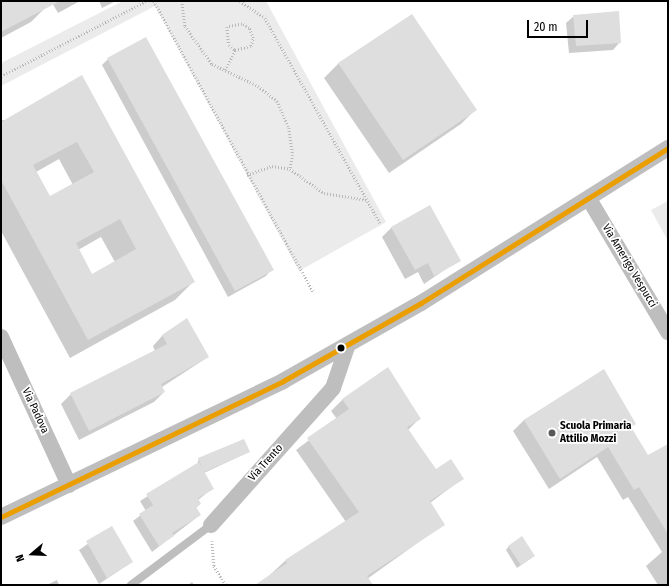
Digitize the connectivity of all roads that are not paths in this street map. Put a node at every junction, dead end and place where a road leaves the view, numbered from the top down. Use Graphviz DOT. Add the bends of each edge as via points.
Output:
graph roads {
  1 [pos="668,148"];
  2 [pos="589,199"];
  3 [pos="668,332"];
  4 [pos="1,337"];
  5 [pos="348,344"];
  6 [pos="69,485"];
  7 [pos="1,517"];
  8 [pos="211,525"];
  9 [pos="131,585"];
  1 -- 2 [label="street"];
  2 -- 3 [label="street, Via Amerigo Vespucci"];
  2 -- 5 [label="street"];
  4 -- 6 [label="street, Via Padova"];
  5 -- 6 [label="street" via="283,381"];
  5 -- 8 [label="street, Via Trento" via="333,388"];
  6 -- 7 [label="street"];
  8 -- 9 [label="lane"];
}
